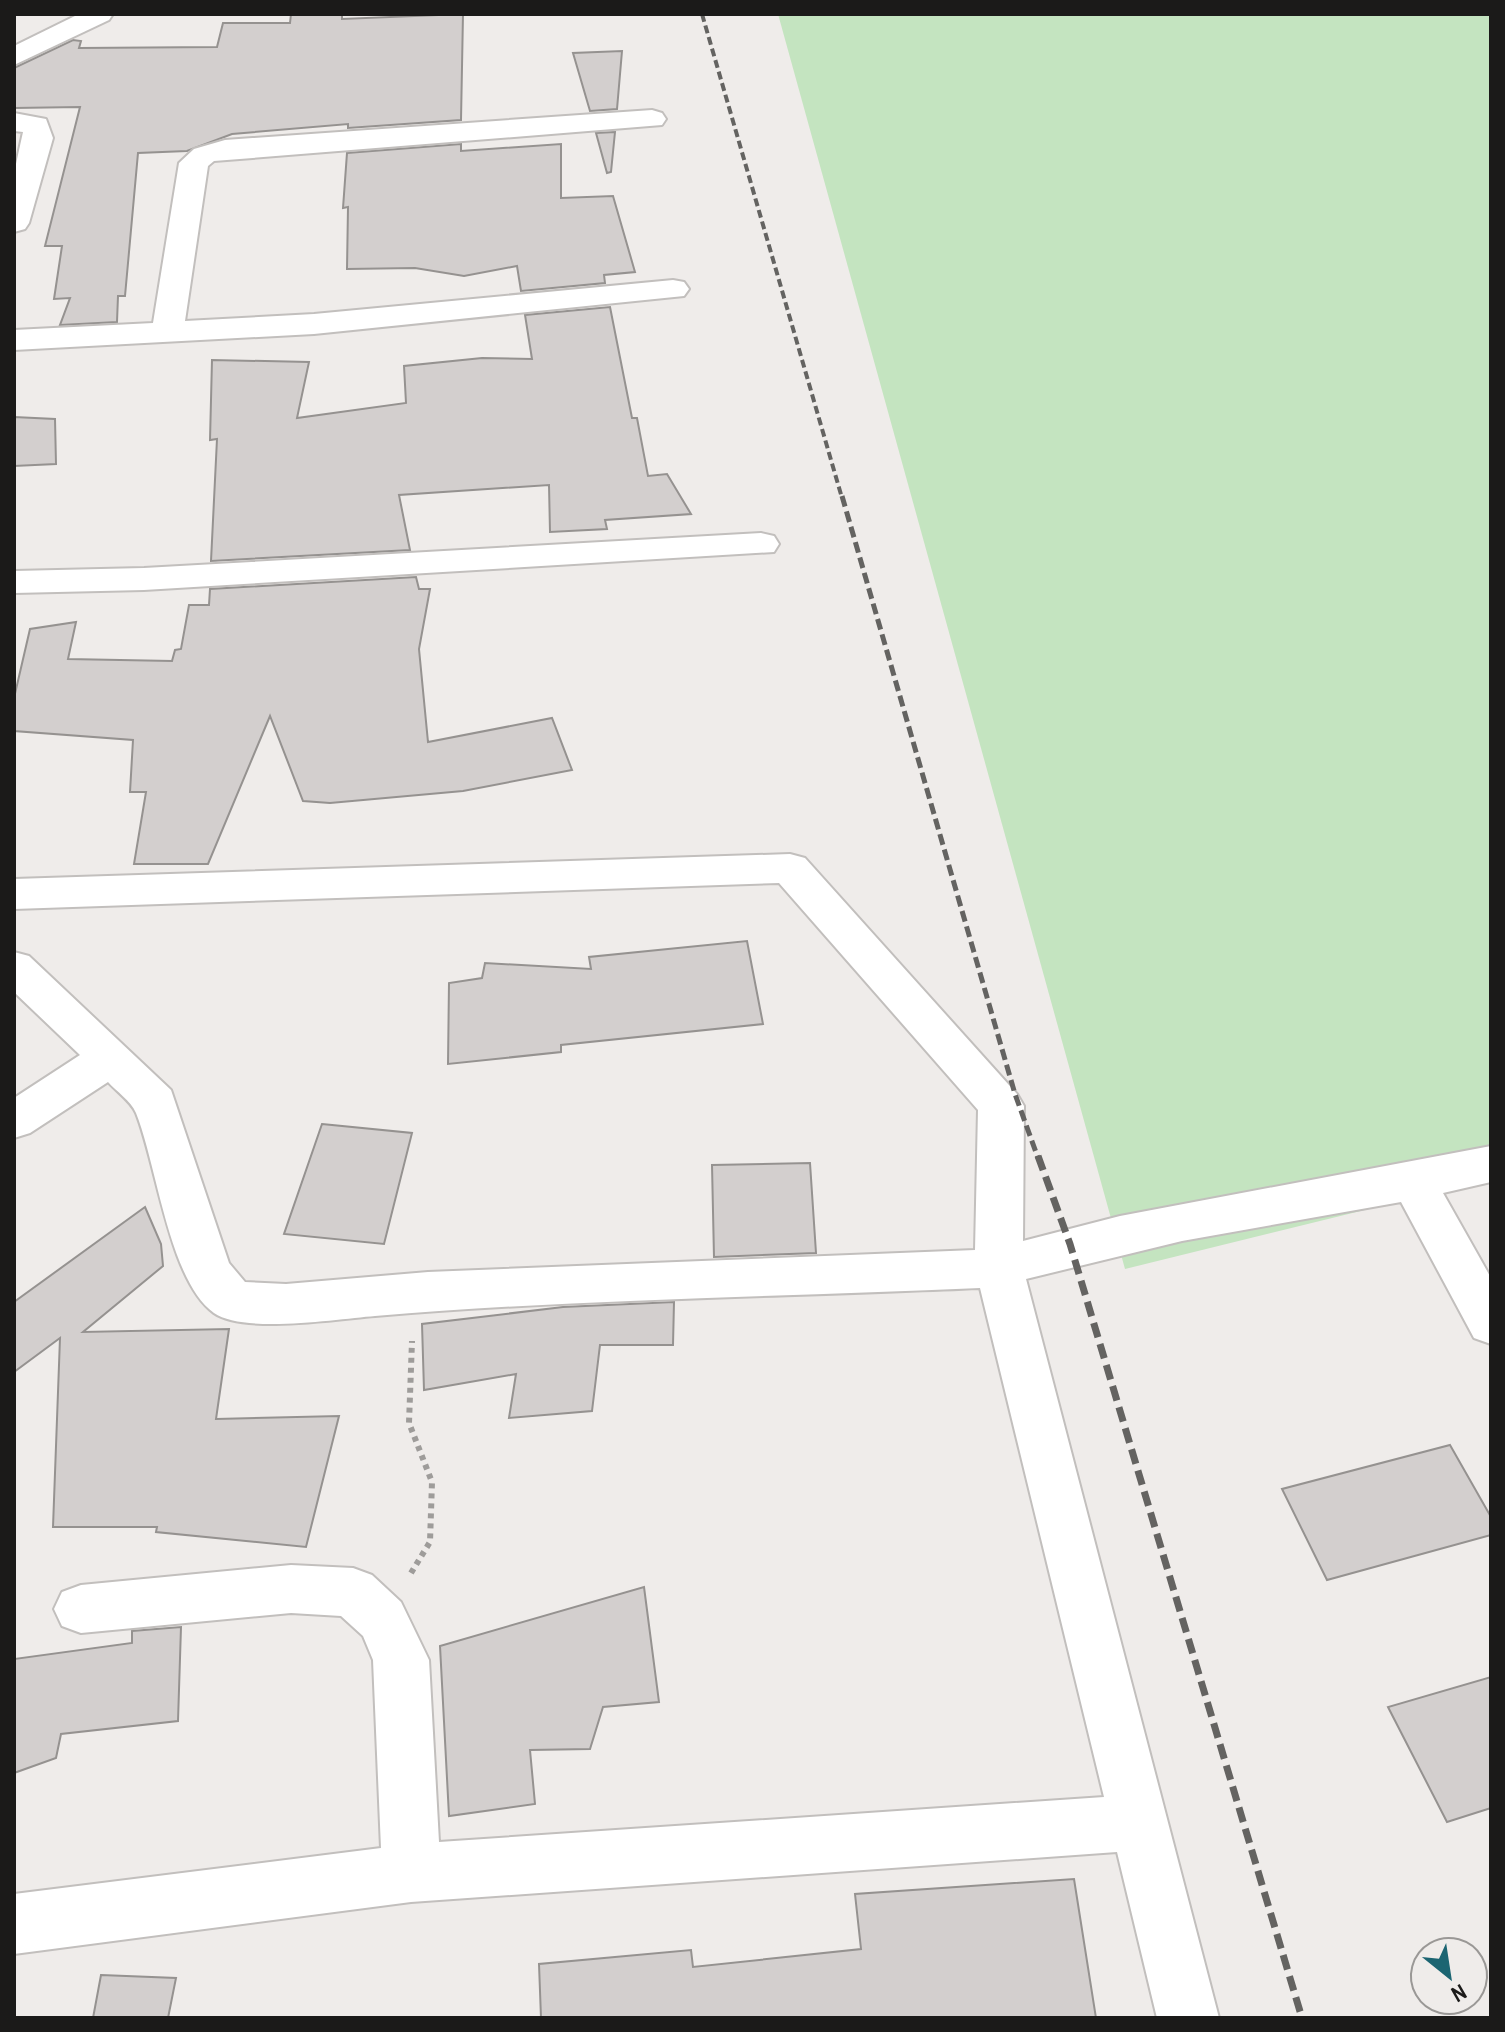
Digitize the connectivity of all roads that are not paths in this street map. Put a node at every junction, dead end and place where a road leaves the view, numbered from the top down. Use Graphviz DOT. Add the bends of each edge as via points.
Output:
graph roads {
  1 [pos="100,14"];
  2 [pos="14,57"];
  3 [pos="652,119"];
  4 [pos="14,122"];
  5 [pos="14,223"];
  6 [pos="673,289"];
  7 [pos="167,334"];
  8 [pos="14,340"];
  9 [pos="761,544"];
  10 [pos="14,582"];
  11 [pos="14,894"];
  12 [pos="14,967"];
  13 [pos="111,1057"];
  14 [pos="14,1121"];
  15 [pos="1491,1164"];
  16 [pos="1414,1183"];
  17 [pos="999,1268"];
  18 [pos="1491,1324"];
  19 [pos="81,1609"];
  20 [pos="1139,1823"];
  21 [pos="411,1873"];
  22 [pos="14,1924"];
  23 [pos="1188,2018"];
  1 -- 2 [label="street"];
  3 -- 7 [label="street" via="225,149 204,155 194,163"];
  4 -- 5 [label="street" via="36,125 39,138"];
  6 -- 7 [label="street"];
  7 -- 8 [label="street"];
  9 -- 10 [label="street"];
  11 -- 17 [label="street" via="790,868 1001,1106"];
  12 -- 13 [label="street"];
  13 -- 14 [label="street"];
  13 -- 17 [label="street" via="155,1102 205,1263 216,1286 234,1301 286,1304 428,1292"];
  15 -- 16 [label="street"];
  16 -- 17 [label="street" via="1070,1244"];
  16 -- 18 [label="street"];
  17 -- 20 [label="street"];
  19 -- 21 [label="street" via="291,1589 353,1592 382,1619 401,1660"];
  20 -- 21 [label="street"];
  20 -- 23 [label="street"];
  21 -- 22 [label="street"];
}
